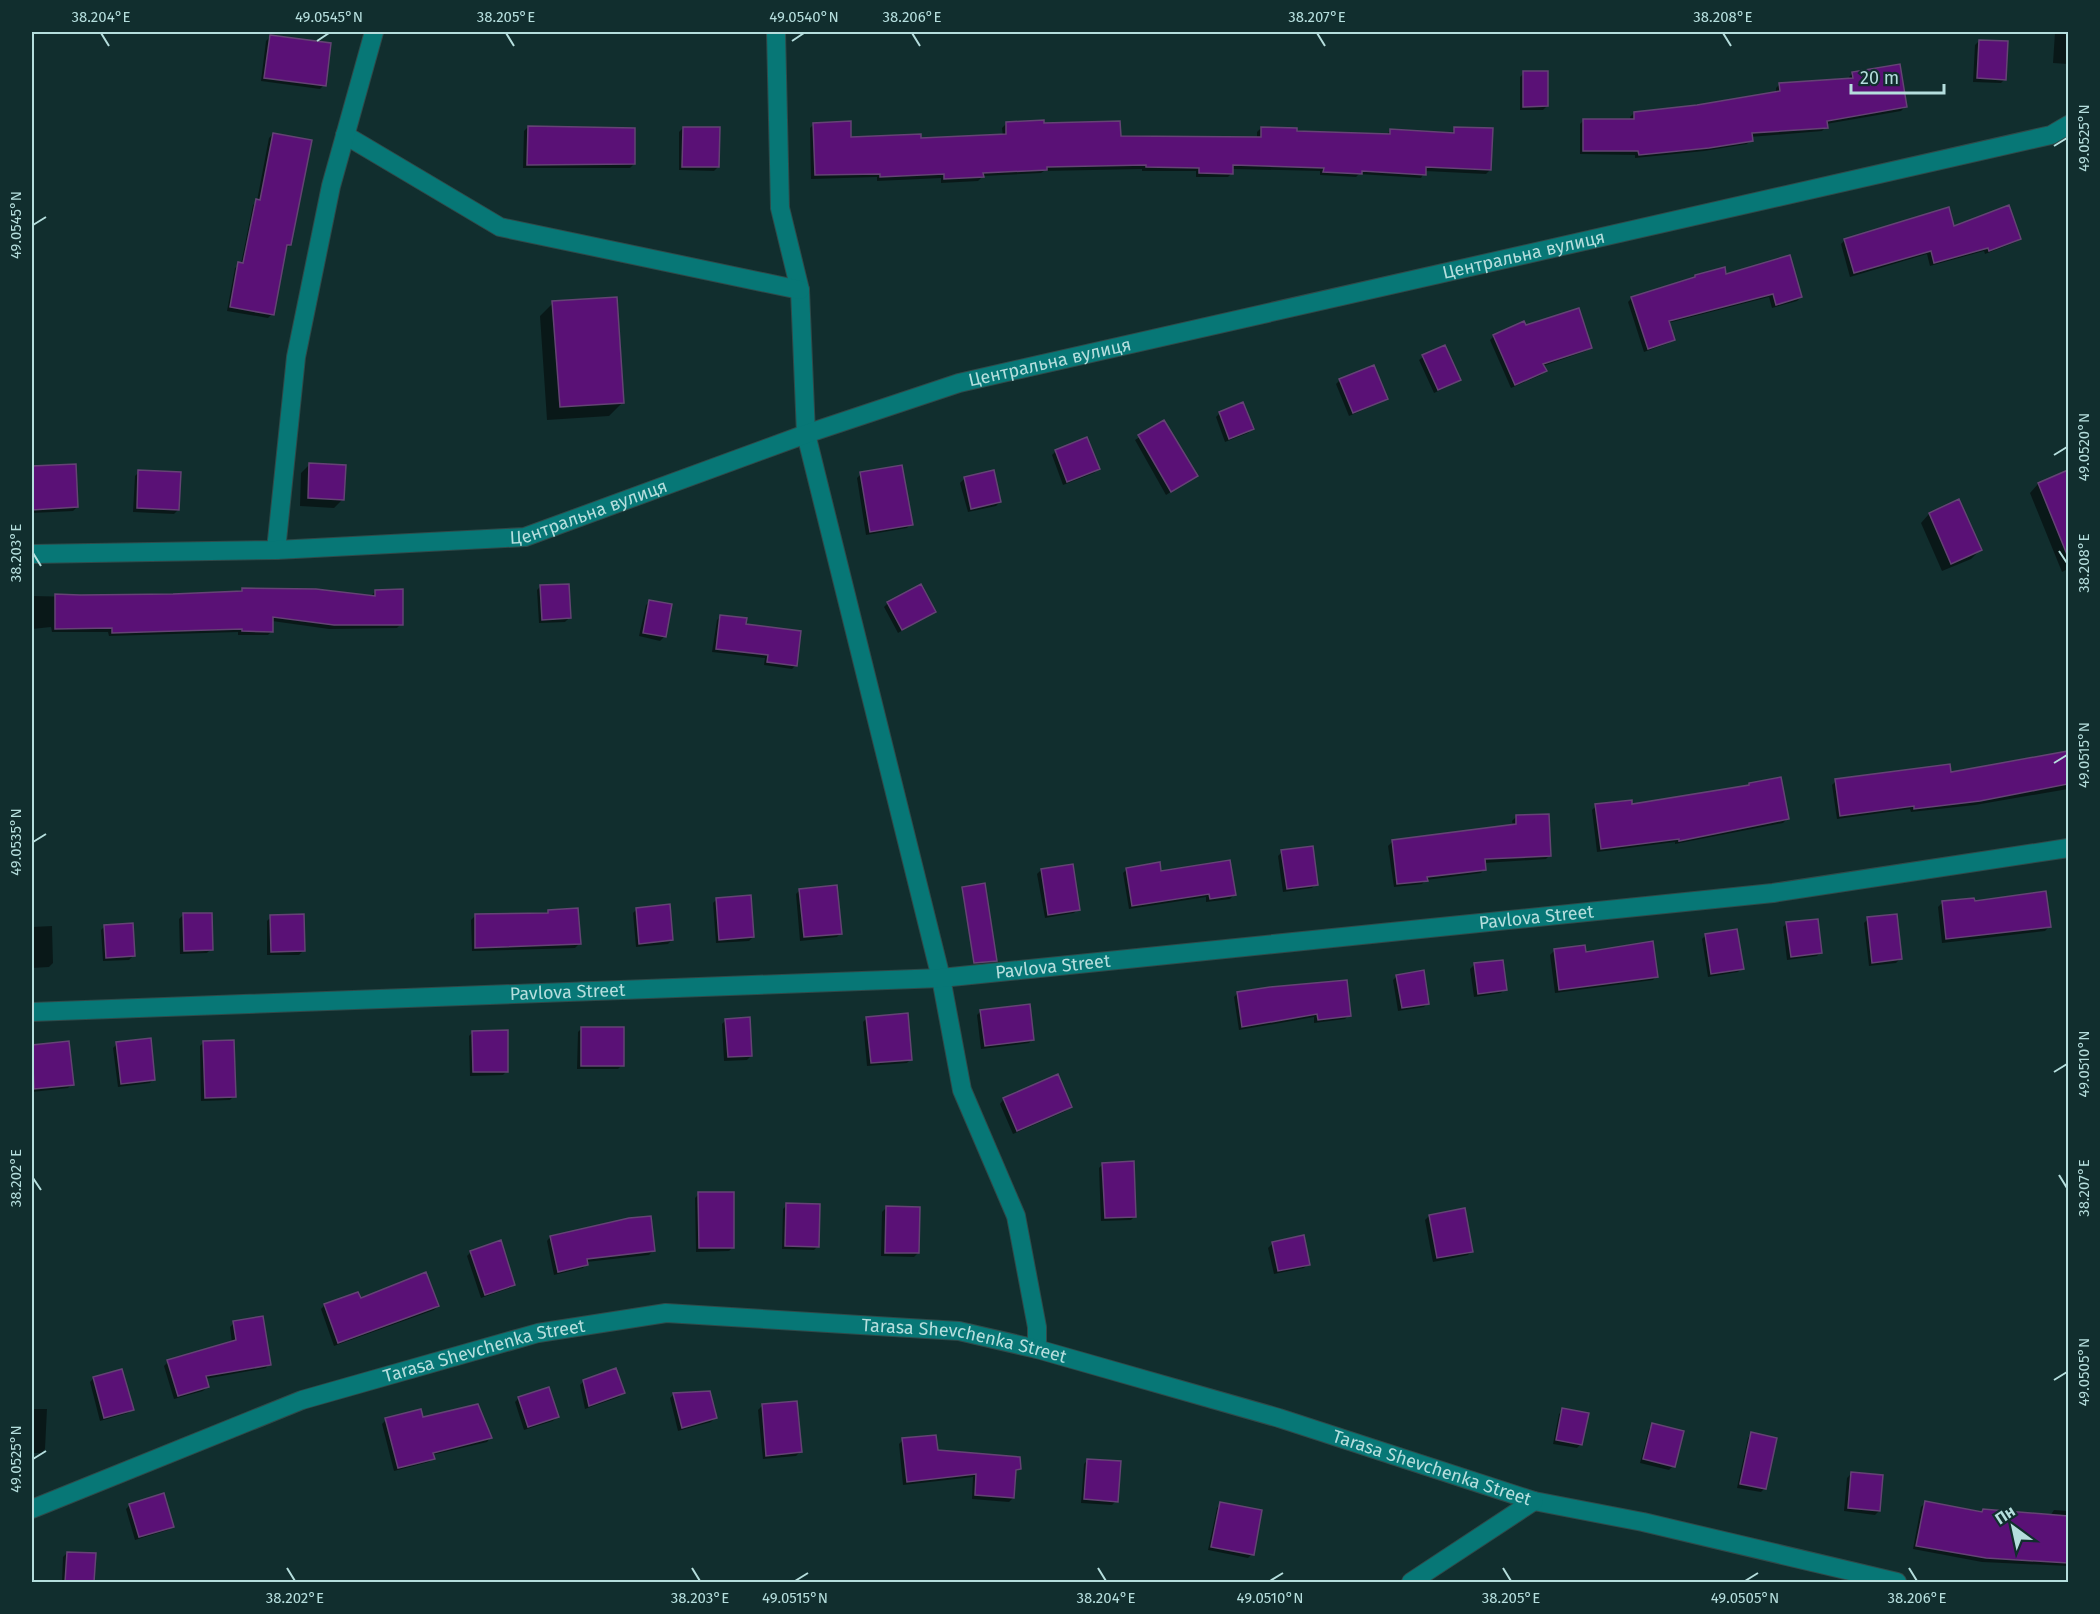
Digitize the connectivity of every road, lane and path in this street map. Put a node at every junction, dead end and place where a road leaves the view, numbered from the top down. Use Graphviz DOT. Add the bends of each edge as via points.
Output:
graph roads {
  1 [pos="374,32"];
  2 [pos="777,32"];
  3 [pos="2068,125"];
  4 [pos="345,135"];
  5 [pos="800,290"];
  6 [pos="806,434"];
  7 [pos="276,550"];
  8 [pos="32,554"];
  9 [pos="2068,848"];
  10 [pos="941,978"];
  11 [pos="32,1012"];
  12 [pos="1037,1349"];
  13 [pos="1534,1501"];
  14 [pos="32,1509"];
  15 [pos="1411,1582"];
  16 [pos="1897,1582"];
  1 -- 4 [label="street"];
  2 -- 5 [label="street" via="780,208"];
  3 -- 6 [label="street, Центральна вулиця" via="2051,135 959,383"];
  4 -- 5 [label="street" via="500,227"];
  4 -- 7 [label="street" via="296,357"];
  5 -- 6 [label="street"];
  6 -- 7 [label="street, Центральна вулиця" via="525,537"];
  6 -- 10 [label="street"];
  7 -- 8 [label="street, Центральна вулиця"];
  9 -- 10 [label="street, Pavlova Street" via="1773,893"];
  10 -- 11 [label="street, Pavlova Street"];
  10 -- 12 [label="street" via="962,1090 1016,1216 1037,1327"];
  12 -- 13 [label="street, Tarasa Shevchenka Street" via="1279,1418"];
  12 -- 14 [label="street, Tarasa Shevchenka Street" via="959,1330 666,1313 538,1333 302,1400"];
  13 -- 15 [label="street"];
  13 -- 16 [label="street, Tarasa Shevchenka Street" via="1642,1522"];
}
